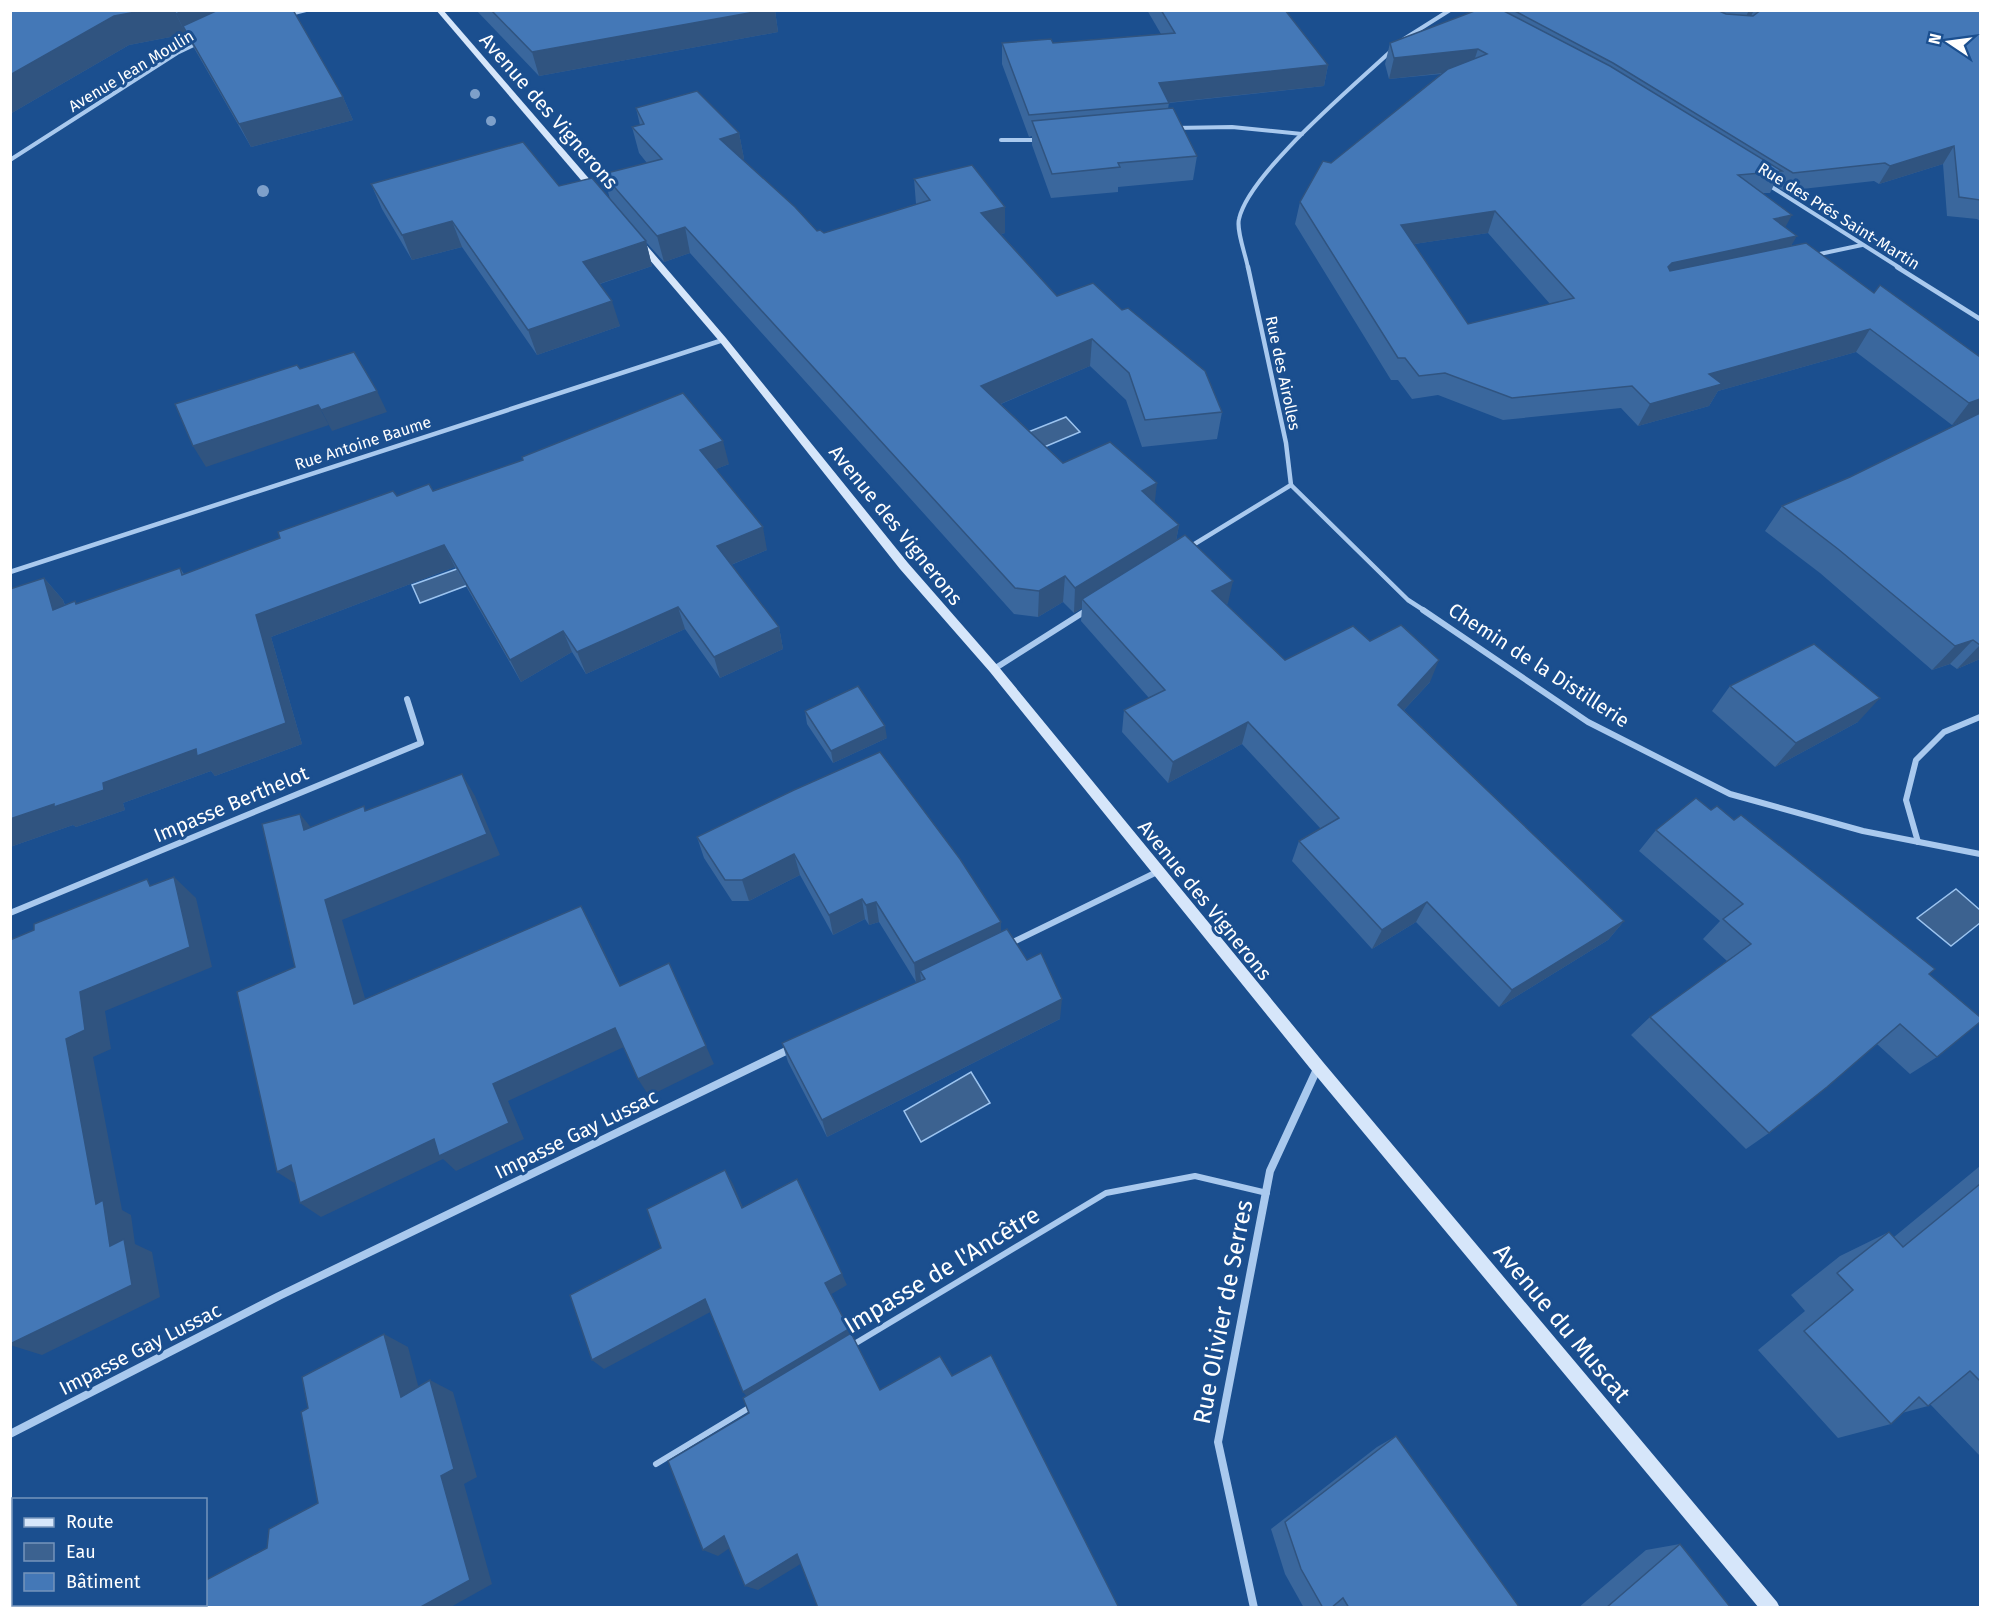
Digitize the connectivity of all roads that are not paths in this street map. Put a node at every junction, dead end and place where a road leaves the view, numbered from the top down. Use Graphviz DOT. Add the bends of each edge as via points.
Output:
graph roads {
  1 [pos="306,10"];
  2 [pos="439,10"];
  3 [pos="1450,10"];
  4 [pos="277,17"];
  5 [pos="206,39"];
  6 [pos="1171,129"];
  7 [pos="1302,134"];
  8 [pos="1001,140"];
  9 [pos="1044,140"];
  10 [pos="10,160"];
  11 [pos="1761,180"];
  12 [pos="606,204"];
  13 [pos="629,231"];
  14 [pos="1862,245"];
  15 [pos="1806,257"];
  16 [pos="1980,319"];
  17 [pos="723,340"];
  18 [pos="1291,485"];
  19 [pos="1179,554"];
  20 [pos="10,572"];
  21 [pos="1097,604"];
  22 [pos="994,669"];
  23 [pos="407,699"];
  24 [pos="1980,717"];
  25 [pos="1918,842"];
  26 [pos="1980,854"];
  27 [pos="1159,871"];
  28 [pos="10,913"];
  29 [pos="995,951"];
  30 [pos="803,1043"];
  31 [pos="1318,1067"];
  32 [pos="1266,1193"];
  33 [pos="840,1353"];
  34 [pos="759,1402"];
  35 [pos="10,1434"];
  36 [pos="657,1464"];
  37 [pos="1254,1608"];
  38 [pos="1771,1608"];
  1 -- 4 [label="street"];
  2 -- 12 [label="main road, Avenue des Vignerons"];
  3 -- 7 [label="street, Rue des Airolles" via="1406,38"];
  5 -- 10 [label="street, Avenue Jean Moulin" via="177,53"];
  6 -- 7 [label="street" via="1232,128"];
  7 -- 18 [label="street, Rue des Airolles" via="1247,196 1238,221 1286,443"];
  8 -- 9 [label="street"];
  11 -- 14 [label="street, Rue des Prés Saint-Martin"];
  13 -- 17 [label="main road, Avenue des Vignerons"];
  14 -- 15 [label="street"];
  14 -- 16 [label="street, Rue des Prés Saint-Martin"];
  17 -- 20 [label="street, Rue Antoine Baume"];
  17 -- 22 [label="main road, Avenue des Vignerons" via="904,566"];
  18 -- 19 [label="street"];
  18 -- 25 [label="street, Chemin de la Distillerie" via="1408,600 1588,722 1730,795"];
  21 -- 22 [label="street"];
  22 -- 27 [label="main road, Avenue des Vignerons"];
  23 -- 28 [label="street, Impasse Berthelot" via="421,743"];
  24 -- 25 [label="street" via="1944,732 1916,760 1906,800"];
  25 -- 26 [label="street, Chemin de la Distillerie"];
  27 -- 29 [label="street"];
  27 -- 31 [label="main road, Avenue des Vignerons"];
  30 -- 35 [label="street, Impasse Gay Lussac" via="279,1296"];
  31 -- 32 [label="street, Rue Olivier de Serres" via="1270,1172"];
  31 -- 38 [label="main road, Avenue du Muscat"];
  32 -- 33 [label="lane, Impasse de l'Ancêtre" via="1195,1176 1106,1192"];
  32 -- 37 [label="street, Rue Olivier de Serres" via="1218,1442"];
  34 -- 36 [label="lane"];
}
